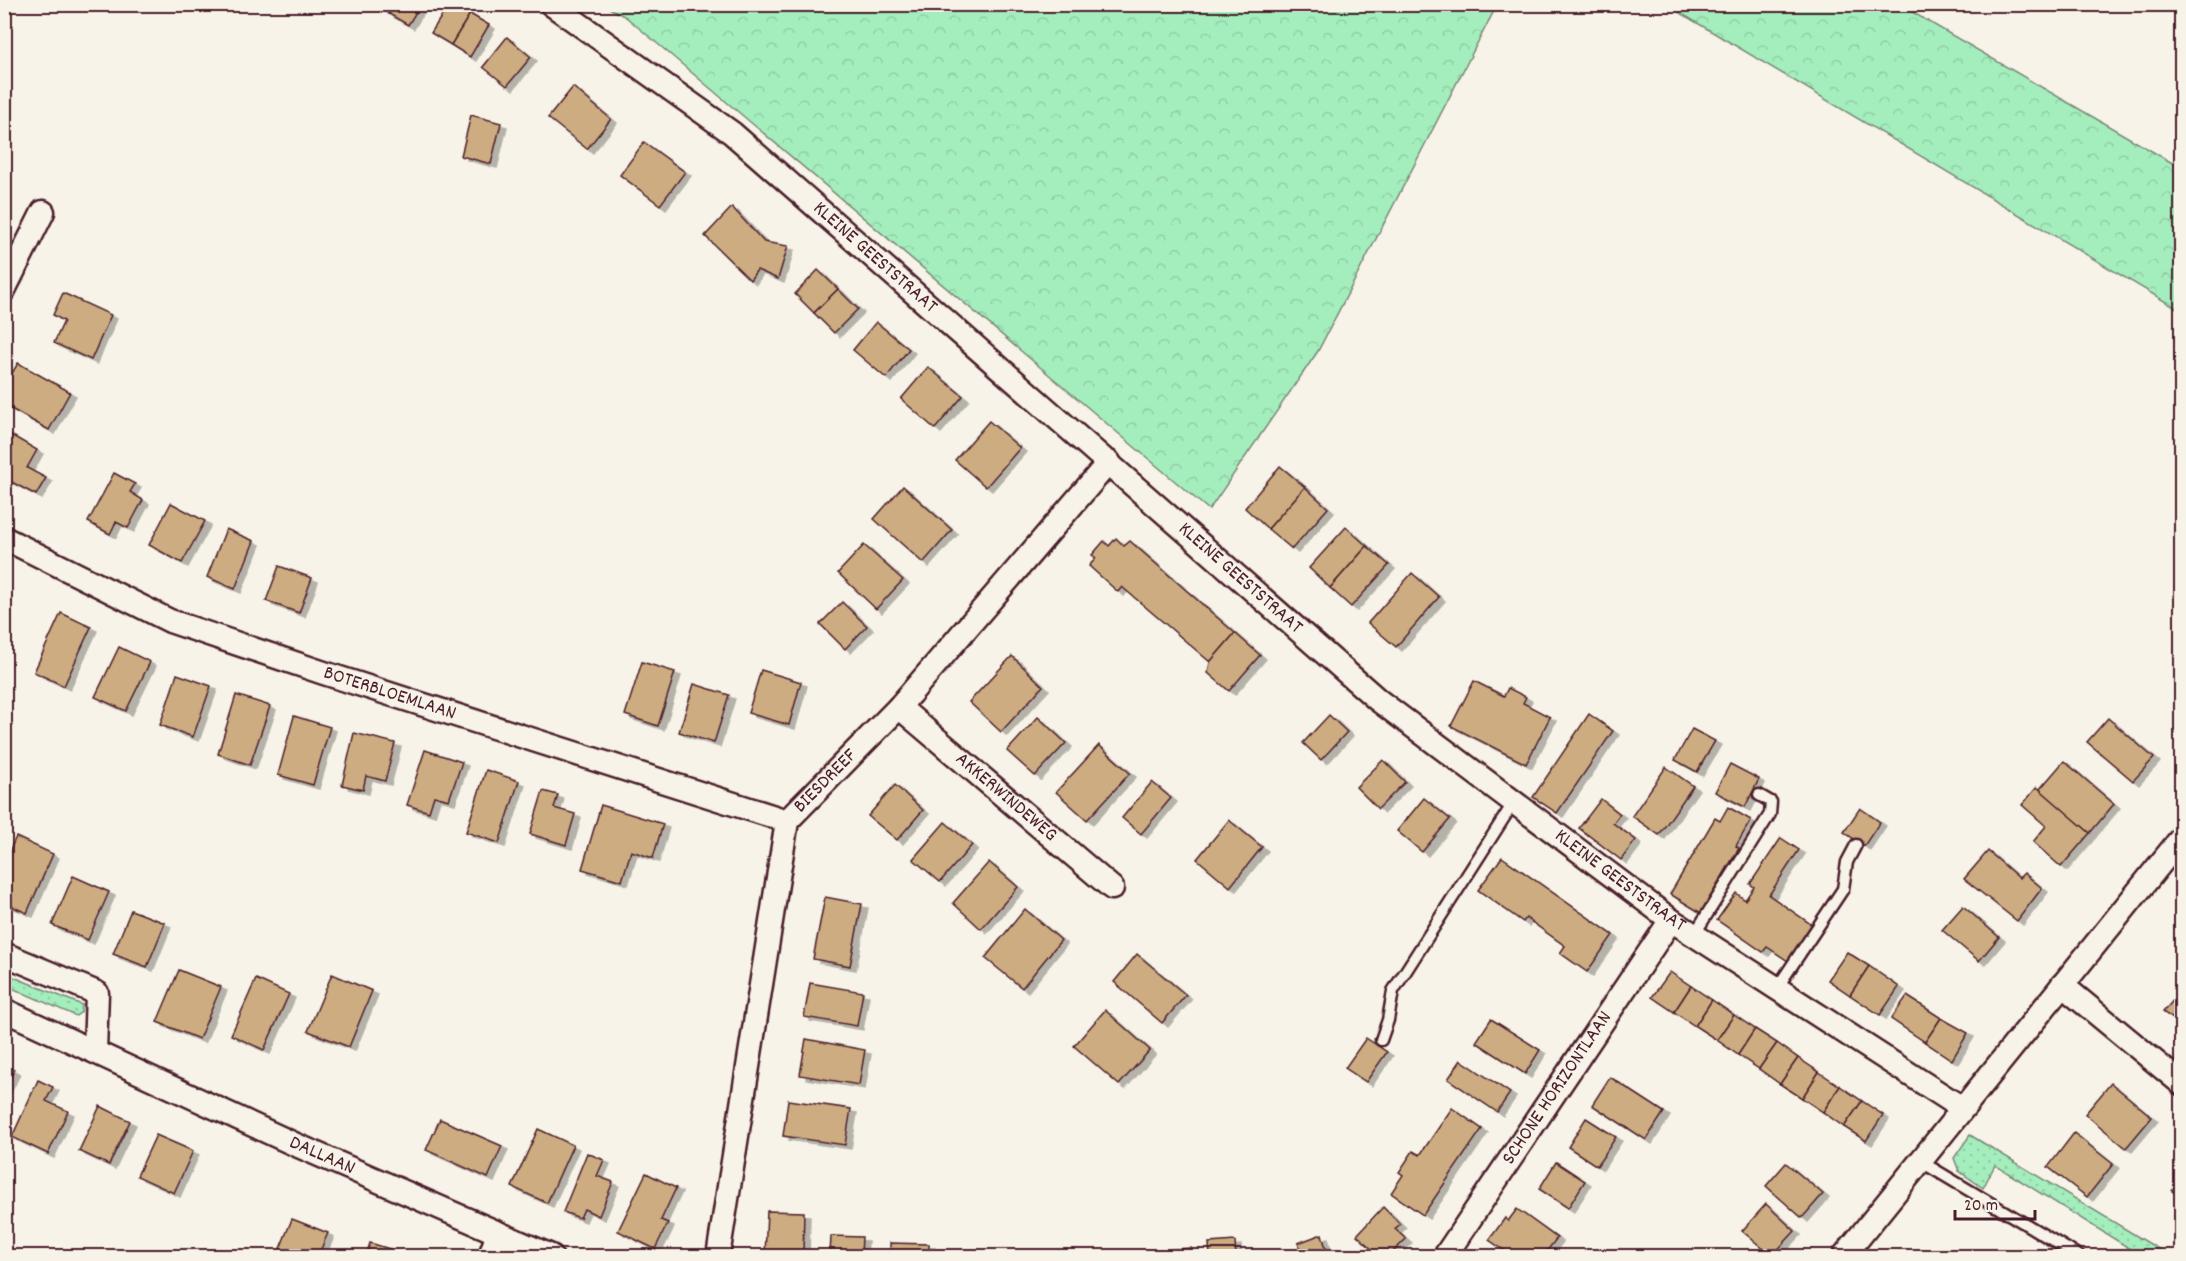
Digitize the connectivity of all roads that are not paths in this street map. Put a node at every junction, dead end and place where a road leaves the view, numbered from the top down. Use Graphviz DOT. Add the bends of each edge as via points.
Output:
graph roads {
  1 [pos="551,4"];
  2 [pos="43,213"];
  3 [pos="4,290"];
  4 [pos="1109,462"];
  5 [pos="4,538"];
  6 [pos="899,707"];
  7 [pos="1759,795"];
  8 [pos="1514,802"];
  9 [pos="788,821"];
  10 [pos="2181,837"];
  11 [pos="1856,845"];
  12 [pos="1112,888"];
  13 [pos="1671,920"];
  14 [pos="1694,935"];
  15 [pos="4,954"];
  16 [pos="2062,985"];
  17 [pos="1777,988"];
  18 [pos="4,1010"];
  19 [pos="1381,1040"];
  20 [pos="95,1051"];
  21 [pos="2181,1084"];
  22 [pos="1962,1108"];
  23 [pos="1920,1160"];
  24 [pos="498,1233"];
  25 [pos="490,1257"];
  26 [pos="551,1257"];
  27 [pos="718,1257"];
  28 [pos="1445,1257"];
  29 [pos="1844,1257"];
  30 [pos="2079,1257"];
  1 -- 4 [label="street, KLEINE GEESTSTRAAT" via="732,133"];
  2 -- 3 [label="street"];
  4 -- 6 [label="street, BIESDREEF"];
  4 -- 8 [label="street, KLEINE GEESTSTRAAT" via="1378,700"];
  5 -- 9 [label="street, BOTERBLOEMLAAN" via="170,621"];
  6 -- 9 [label="street, BIESDREEF"];
  6 -- 12 [label="street, AKKERWINDEWEG"];
  7 -- 14 [label="lane" via="1771,802 1770,814"];
  8 -- 13 [label="street, KLEINE GEESTSTRAAT"];
  8 -- 19 [label="lane" via="1393,992"];
  9 -- 27 [label="street, BIESDREEF"];
  10 -- 16 [label="street"];
  11 -- 17 [label="lane" via="1847,862 1843,889"];
  13 -- 14 [label="street, KLEINE GEESTSTRAAT"];
  13 -- 28 [label="street, SCHONE HORIZONTLAAN"];
  14 -- 17 [label="street, KLEINE GEESTSTRAAT"];
  15 -- 20 [label="street" via="97,993"];
  16 -- 21 [label="street"];
  16 -- 22 [label="street"];
  17 -- 22 [label="street, KLEINE GEESTSTRAAT"];
  18 -- 20 [label="street, DALLAAN"];
  20 -- 24 [label="street, DALLAAN"];
  22 -- 23 [label="street"];
  23 -- 29 [label="street"];
  23 -- 30 [label="lane"];
  24 -- 25 [label="street"];
  24 -- 26 [label="street, DALLAAN"];
}
